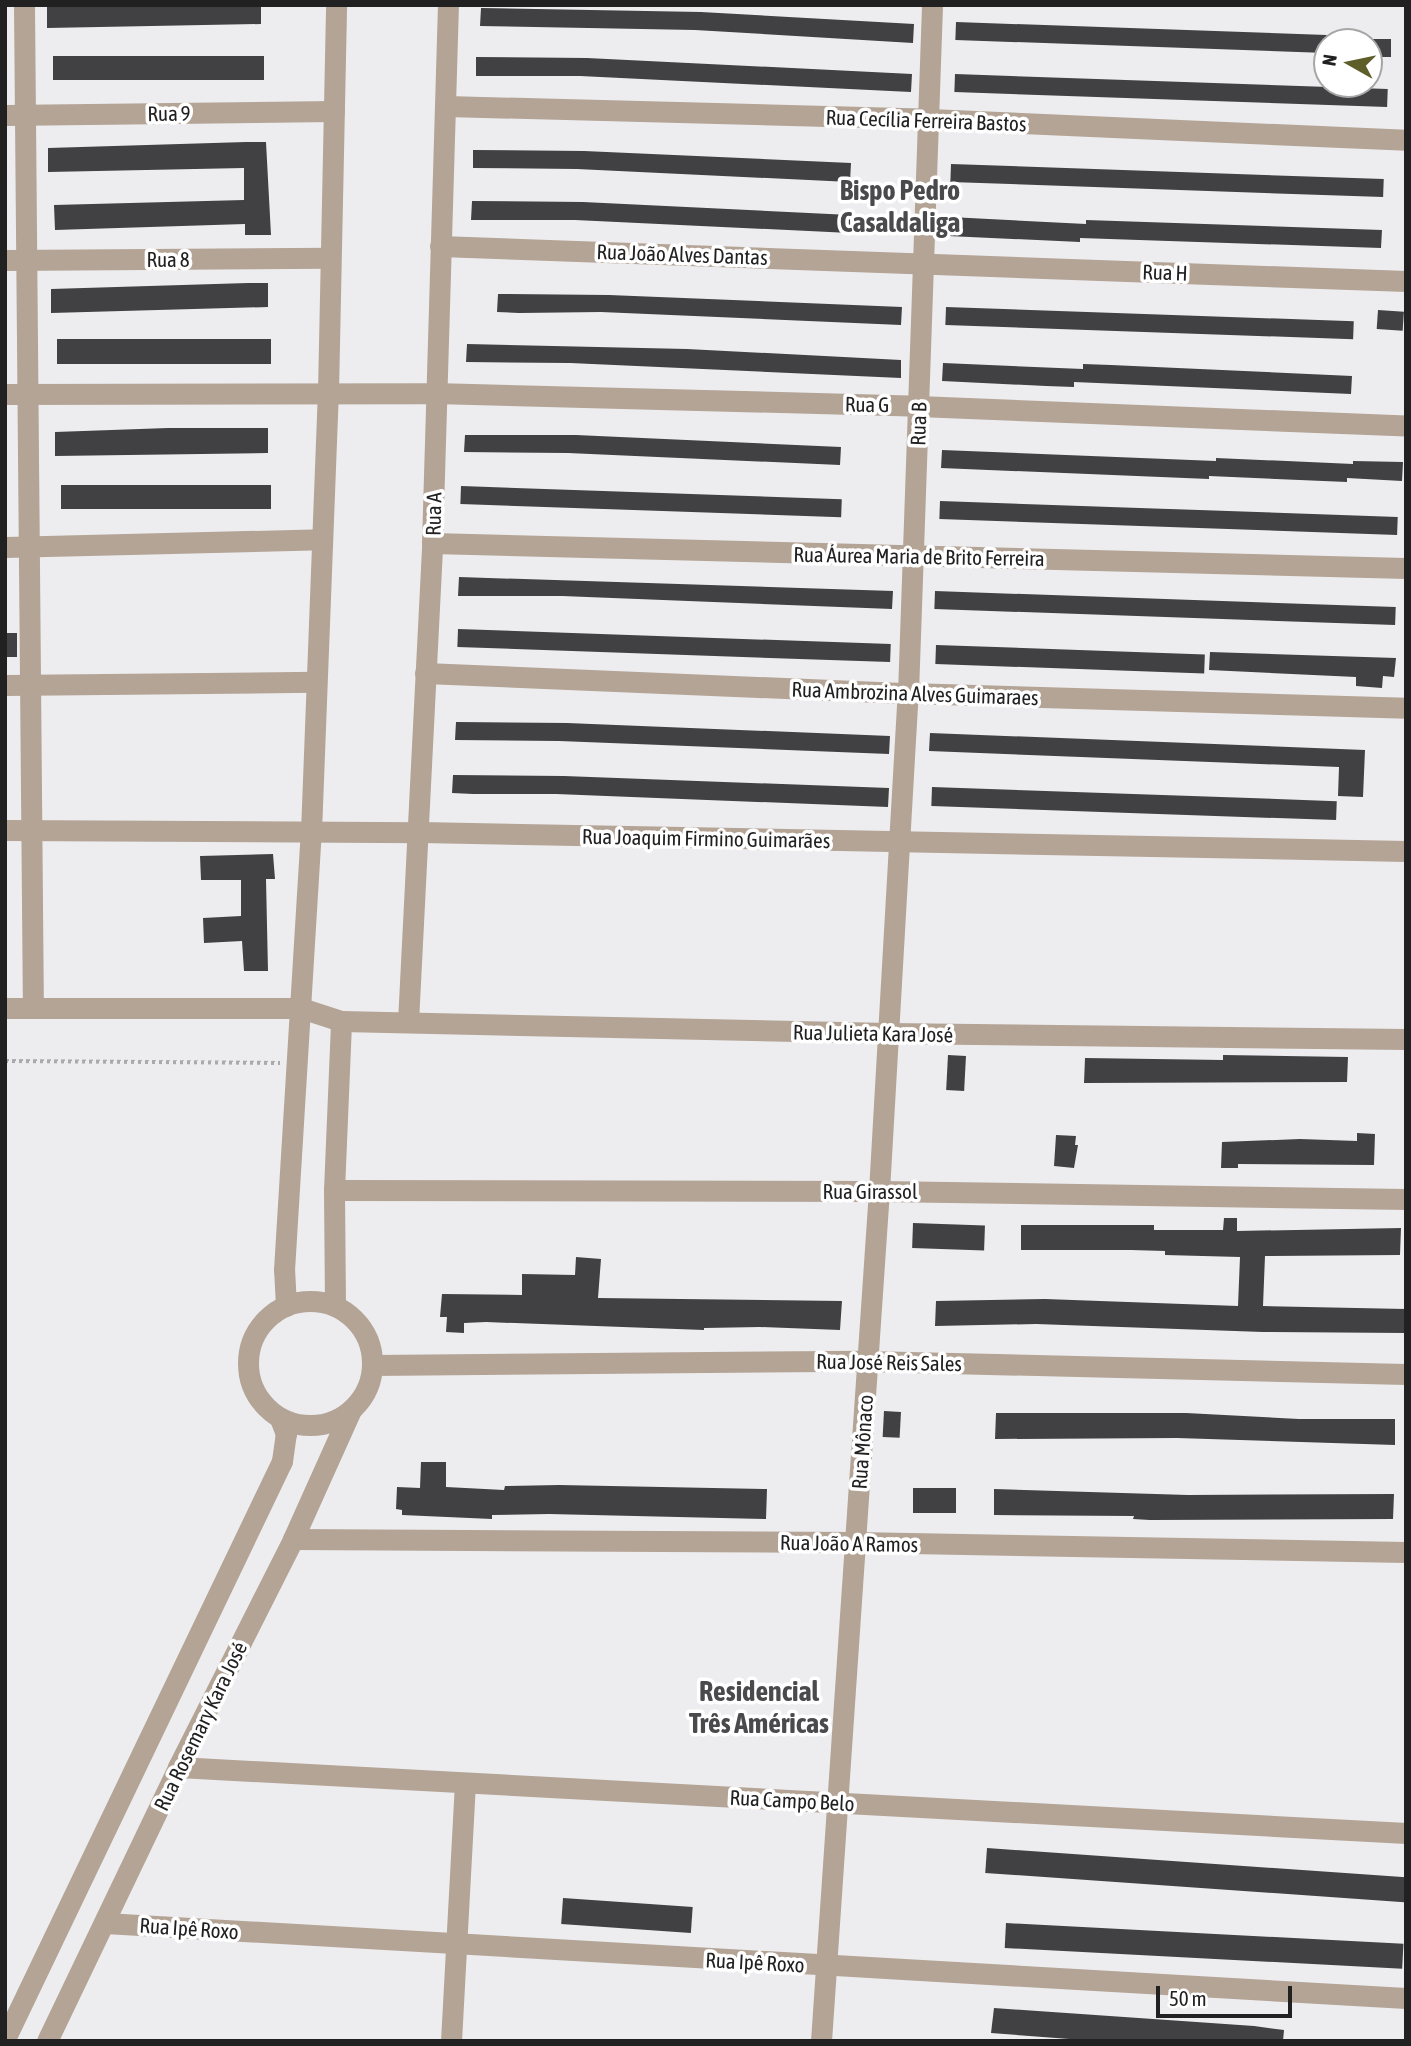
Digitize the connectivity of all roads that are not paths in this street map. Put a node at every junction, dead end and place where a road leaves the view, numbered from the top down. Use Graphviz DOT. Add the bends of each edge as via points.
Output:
graph roads {
  1 [pos="24,5"];
  2 [pos="336,5"];
  3 [pos="448,5"];
  4 [pos="932,5"];
  5 [pos="446,106"];
  6 [pos="334,111"];
  7 [pos="15,115"];
  8 [pos="929,120"];
  9 [pos="1406,140"];
  10 [pos="440,246"];
  11 [pos="330,258"];
  12 [pos="16,260"];
  13 [pos="923,263"];
  14 [pos="1406,281"];
  15 [pos="328,392"];
  16 [pos="28,393"];
  17 [pos="435,393"];
  18 [pos="5,394"];
  19 [pos="918,406"];
  20 [pos="1406,426"];
  21 [pos="322,539"];
  22 [pos="432,543"];
  23 [pos="5,547"];
  24 [pos="29,547"];
  25 [pos="912,556"];
  26 [pos="1406,568"];
  27 [pos="425,673"];
  28 [pos="316,682"];
  29 [pos="5,685"];
  30 [pos="30,685"];
  31 [pos="908,693"];
  32 [pos="1406,708"];
  33 [pos="5,830"];
  34 [pos="32,830"];
  35 [pos="311,832"];
  36 [pos="420,832"];
  37 [pos="899,842"];
  38 [pos="1406,851"];
  39 [pos="5,1008"];
  40 [pos="33,1008"];
  41 [pos="301,1008"];
  42 [pos="341,1021"];
  43 [pos="408,1022"];
  44 [pos="888,1033"];
  45 [pos="1406,1039"];
  46 [pos="334,1190"];
  47 [pos="879,1191"];
  48 [pos="1406,1199"];
  49 [pos="286,1306"];
  50 [pos="335,1306"];
  51 [pos="867,1361"];
  52 [pos="372,1365"];
  53 [pos="1406,1374"];
  54 [pos="351,1410"];
  55 [pos="280,1418"];
  56 [pos="293,1539"];
  57 [pos="855,1542"];
  58 [pos="1406,1552"];
  59 [pos="178,1767"];
  60 [pos="465,1783"];
  61 [pos="837,1802"];
  62 [pos="1406,1833"];
  63 [pos="105,1923"];
  64 [pos="454,1945"];
  65 [pos="826,1965"];
  66 [pos="1406,1998"];
  67 [pos="5,2039"];
  68 [pos="47,2041"];
  69 [pos="451,2041"];
  70 [pos="821,2041"];
  1 -- 7 [label="street"];
  2 -- 6 [label="street"];
  3 -- 5 [label="street, Rua A"];
  4 -- 8 [label="street, Rua B"];
  5 -- 8 [label="street, Rua Cecília Ferreira Bastos"];
  5 -- 10 [label="street, Rua A"];
  6 -- 7 [label="street, Rua 9"];
  6 -- 11 [label="street"];
  7 -- 12 [label="street"];
  8 -- 9 [label="street, Rua Cecília Ferreira Bastos"];
  8 -- 13 [label="street, Rua B"];
  10 -- 13 [label="street, Rua João Alves Dantas"];
  10 -- 17 [label="street, Rua A"];
  11 -- 12 [label="street, Rua 8"];
  11 -- 15 [label="street"];
  12 -- 16 [label="street"];
  13 -- 14 [label="street, Rua H"];
  13 -- 19 [label="street, Rua B"];
  15 -- 16 [label="street, Rua G"];
  15 -- 17 [label="street, Rua G"];
  15 -- 21 [label="street"];
  16 -- 18 [label="street, Rua G"];
  16 -- 24 [label="street"];
  17 -- 19 [label="street, Rua G"];
  17 -- 22 [label="street, Rua A"];
  19 -- 20 [label="street, Rua G"];
  19 -- 25 [label="street, Rua B"];
  21 -- 24 [label="street"];
  21 -- 28 [label="street"];
  22 -- 25 [label="street, Rua Áurea Maria de Brito Ferreira"];
  22 -- 27 [label="street, Rua A"];
  23 -- 24 [label="street"];
  24 -- 30 [label="street"];
  25 -- 26 [label="street, Rua Áurea Maria de Brito Ferreira"];
  25 -- 31 [label="street, Rua B"];
  27 -- 31 [label="street, Rua Ambrozina Alves Guimaraes"];
  27 -- 36 [label="street, Rua A"];
  28 -- 30 [label="street"];
  28 -- 35 [label="street"];
  29 -- 30 [label="street"];
  30 -- 34 [label="street"];
  31 -- 32 [label="street, Rua Ambrozina Alves Guimaraes"];
  31 -- 37 [label="street, Rua B"];
  33 -- 34 [label="street, Rua Joaquim Firmino Guimarães"];
  34 -- 35 [label="street, Rua Joaquim Firmino Guimarães"];
  34 -- 40 [label="street"];
  35 -- 36 [label="street, Rua Joaquim Firmino Guimarães"];
  35 -- 41 [label="street"];
  36 -- 37 [label="street, Rua Joaquim Firmino Guimarães"];
  36 -- 43 [label="street, Rua A"];
  37 -- 38 [label="street, Rua Joaquim Firmino Guimarães"];
  37 -- 44 [label="street, Rua Mônaco"];
  39 -- 40 [label="street, Rua Julieta Kara José"];
  40 -- 41 [label="street, Rua Julieta Kara José"];
  41 -- 42 [label="street, Rua Julieta Kara José"];
  41 -- 49 [label="street"];
  42 -- 43 [label="street, Rua Julieta Kara José"];
  42 -- 46 [label="street"];
  43 -- 44 [label="street, Rua Julieta Kara José"];
  44 -- 45 [label="street, Rua Julieta Kara José"];
  44 -- 47 [label="street, Rua Mônaco"];
  46 -- 47 [label="street, Rua Girassol"];
  46 -- 50 [label="street"];
  47 -- 48 [label="street, Rua Girassol"];
  47 -- 51 [label="street, Rua Mônaco"];
  49 -- 50 [label="street" via="310,1301"];
  49 -- 55 [label="street" via="259,1328 248,1360 256,1394"];
  50 -- 52 [label="street" via="358,1324 371,1350"];
  51 -- 52 [label="street, Rua José Reis Sales"];
  51 -- 53 [label="street, Rua José Reis Sales"];
  51 -- 57 [label="street, Rua Mônaco"];
  52 -- 54 [label="street, Rua Rosemary Kara José" via="370,1382"];
  54 -- 55 [label="street" via="316,1425"];
  54 -- 56 [label="street, Rua Rosemary Kara José"];
  55 -- 67 [label="street, Rua Rosemary Kara José" via="286,1434 282,1461"];
  56 -- 57 [label="street, Rua João A Ramos"];
  56 -- 59 [label="street, Rua Rosemary Kara José"];
  57 -- 58 [label="street, Rua João A Ramos"];
  57 -- 61 [label="street, Rua Mônaco"];
  59 -- 60 [label="street, Rua Campo Belo"];
  59 -- 63 [label="street, Rua Rosemary Kara José"];
  60 -- 61 [label="street, Rua Campo Belo"];
  60 -- 64 [label="street"];
  61 -- 62 [label="street, Rua Campo Belo"];
  61 -- 65 [label="street, Rua Mônaco"];
  63 -- 64 [label="street, Rua Ipê Roxo"];
  63 -- 68 [label="street, Rua Rosemary Kara José"];
  64 -- 65 [label="street, Rua Ipê Roxo"];
  64 -- 69 [label="street"];
  65 -- 66 [label="street, Rua Ipê Roxo"];
  65 -- 70 [label="street, Rua Mônaco"];
}
